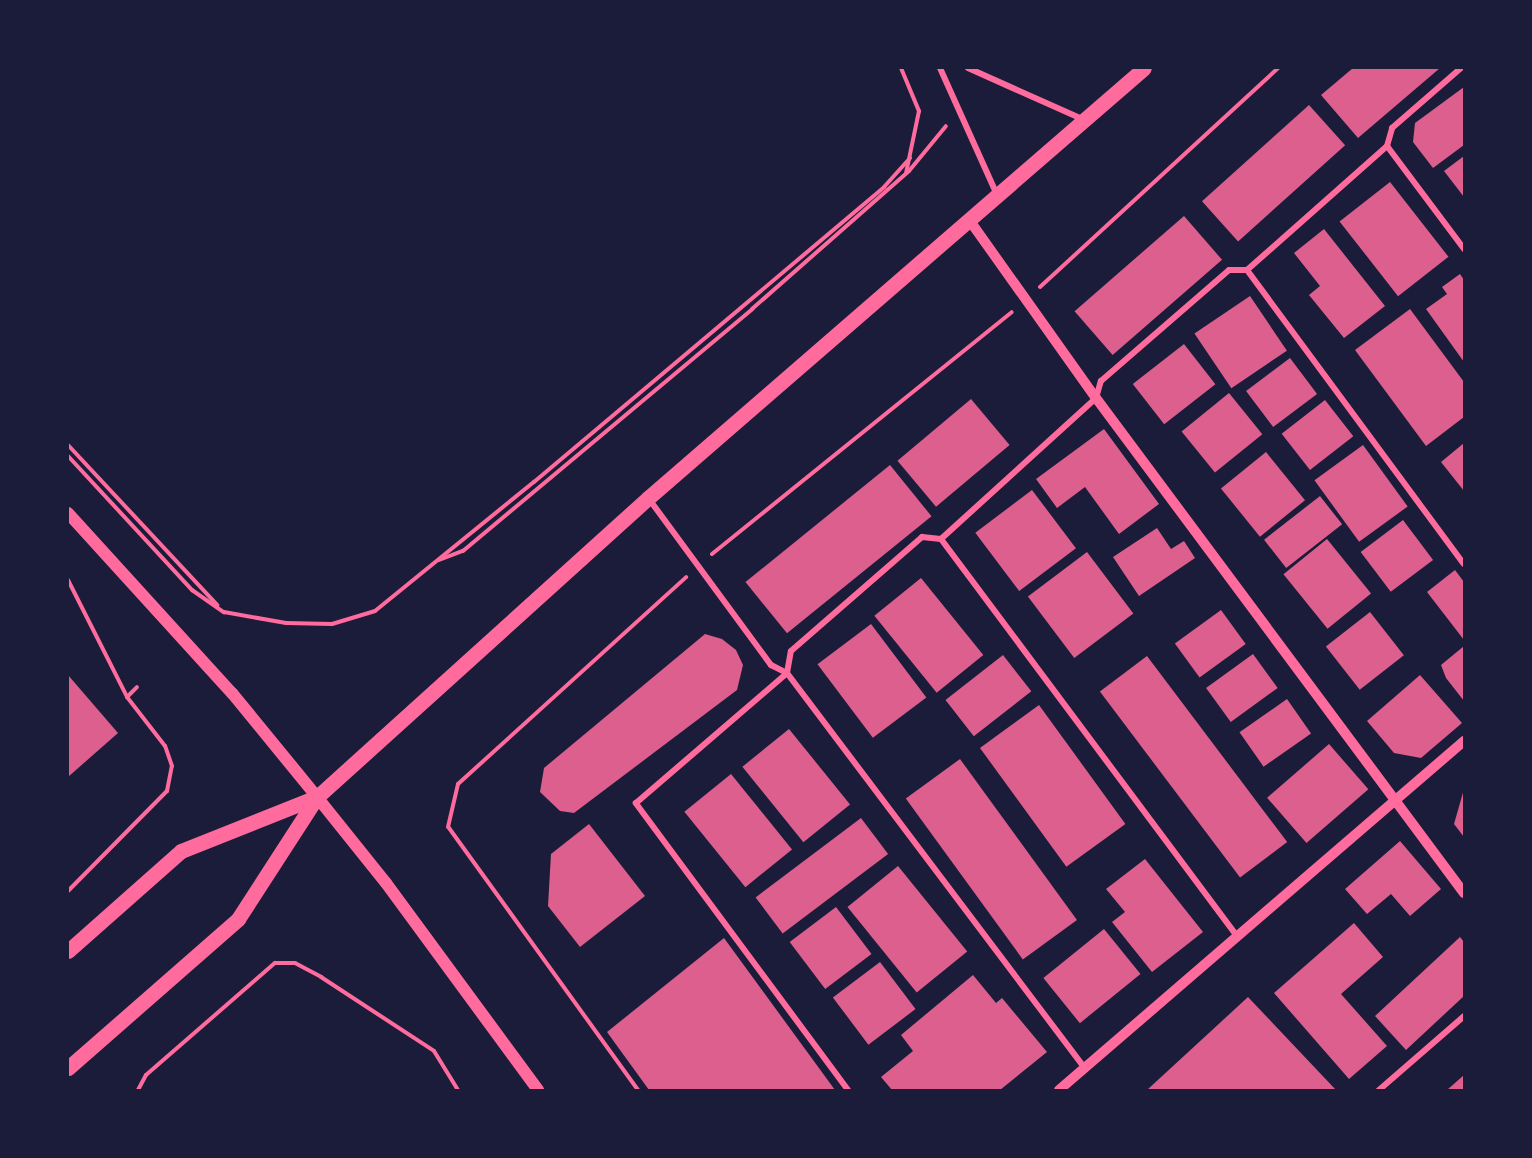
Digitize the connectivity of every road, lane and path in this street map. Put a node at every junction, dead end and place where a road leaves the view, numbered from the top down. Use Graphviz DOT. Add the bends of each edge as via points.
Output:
graph roads {
  1 [pos="901,68"];
  2 [pos="940,68"];
  3 [pos="968,68"];
  4 [pos="1144,68"];
  5 [pos="1278,68"];
  6 [pos="1461,68"];
  7 [pos="959,111"];
  8 [pos="1084,121"];
  9 [pos="1387,146"];
  10 [pos="910,158"];
  11 [pos="906,174"];
  12 [pos="997,195"];
  13 [pos="970,220"];
  14 [pos="1464,249"];
  15 [pos="1247,270"];
  16 [pos="1026,300"];
  17 [pos="1096,398"];
  18 [pos="68,445"];
  19 [pos="68,456"];
  20 [pos="648,498"];
  21 [pos="68,513"];
  22 [pos="941,539"];
  23 [pos="435,562"];
  24 [pos="1464,564"];
  25 [pos="698,566"];
  26 [pos="68,579"];
  27 [pos="68,586"];
  28 [pos="76,596"];
  29 [pos="224,612"];
  30 [pos="787,673"];
  31 [pos="137,687"];
  32 [pos="126,697"];
  33 [pos="1464,741"];
  34 [pos="317,796"];
  35 [pos="1397,801"];
  36 [pos="68,891"];
  37 [pos="1464,893"];
  38 [pos="1237,936"];
  39 [pos="68,951"];
  40 [pos="1464,1016"];
  41 [pos="68,1068"];
  42 [pos="1084,1069"];
  43 [pos="138,1090"];
  44 [pos="458,1090"];
  45 [pos="538,1090"];
  46 [pos="638,1090"];
  47 [pos="849,1090"];
  48 [pos="1059,1090"];
  49 [pos="1379,1090"];
  1 -- 10 [label="path" via="919,111"];
  2 -- 7 [label="street"];
  3 -- 8 [label="street"];
  4 -- 8 [label="main road"];
  5 -- 16 [label="path"];
  6 -- 9 [label="street" via="1392,128"];
  7 -- 11 [label="path"];
  7 -- 12 [label="street"];
  8 -- 12 [label="main road"];
  9 -- 14 [label="street"];
  9 -- 15 [label="street"];
  10 -- 11 [label="path"];
  10 -- 23 [label="path" via="884,187"];
  11 -- 23 [label="path" via="752,309 463,551"];
  12 -- 13 [label="main road"];
  13 -- 16 [label="street"];
  13 -- 20 [label="main road"];
  15 -- 17 [label="street" via="1229,270 1101,381"];
  15 -- 24 [label="street"];
  16 -- 17 [label="street"];
  16 -- 25 [label="path"];
  17 -- 22 [label="street"];
  17 -- 35 [label="street"];
  18 -- 29 [label="path"];
  19 -- 29 [label="path" via="192,590"];
  20 -- 25 [label="street"];
  20 -- 34 [label="main road"];
  21 -- 34 [label="main road" via="232,693"];
  22 -- 30 [label="street" via="922,537 791,651"];
  22 -- 38 [label="street"];
  23 -- 29 [label="path" via="375,611 332,624 286,623"];
  25 -- 30 [label="street" via="771,664"];
  25 -- 46 [label="path" via="458,784 448,827"];
  26 -- 28 [label="path"];
  27 -- 28 [label="path"];
  28 -- 32 [label="path"];
  30 -- 42 [label="street"];
  30 -- 47 [label="street" via="636,803"];
  31 -- 32 [label="path"];
  32 -- 36 [label="path" via="165,746 172,766 167,791"];
  33 -- 35 [label="street"];
  34 -- 39 [label="main road" via="181,851"];
  34 -- 41 [label="main road" via="238,919"];
  34 -- 45 [label="main road"];
  35 -- 37 [label="street"];
  35 -- 38 [label="street"];
  38 -- 42 [label="street"];
  40 -- 49 [label="street"];
  42 -- 48 [label="street"];
  43 -- 44 [label="path" via="146,1076 275,963 295,963 321,977 434,1051"];
}
